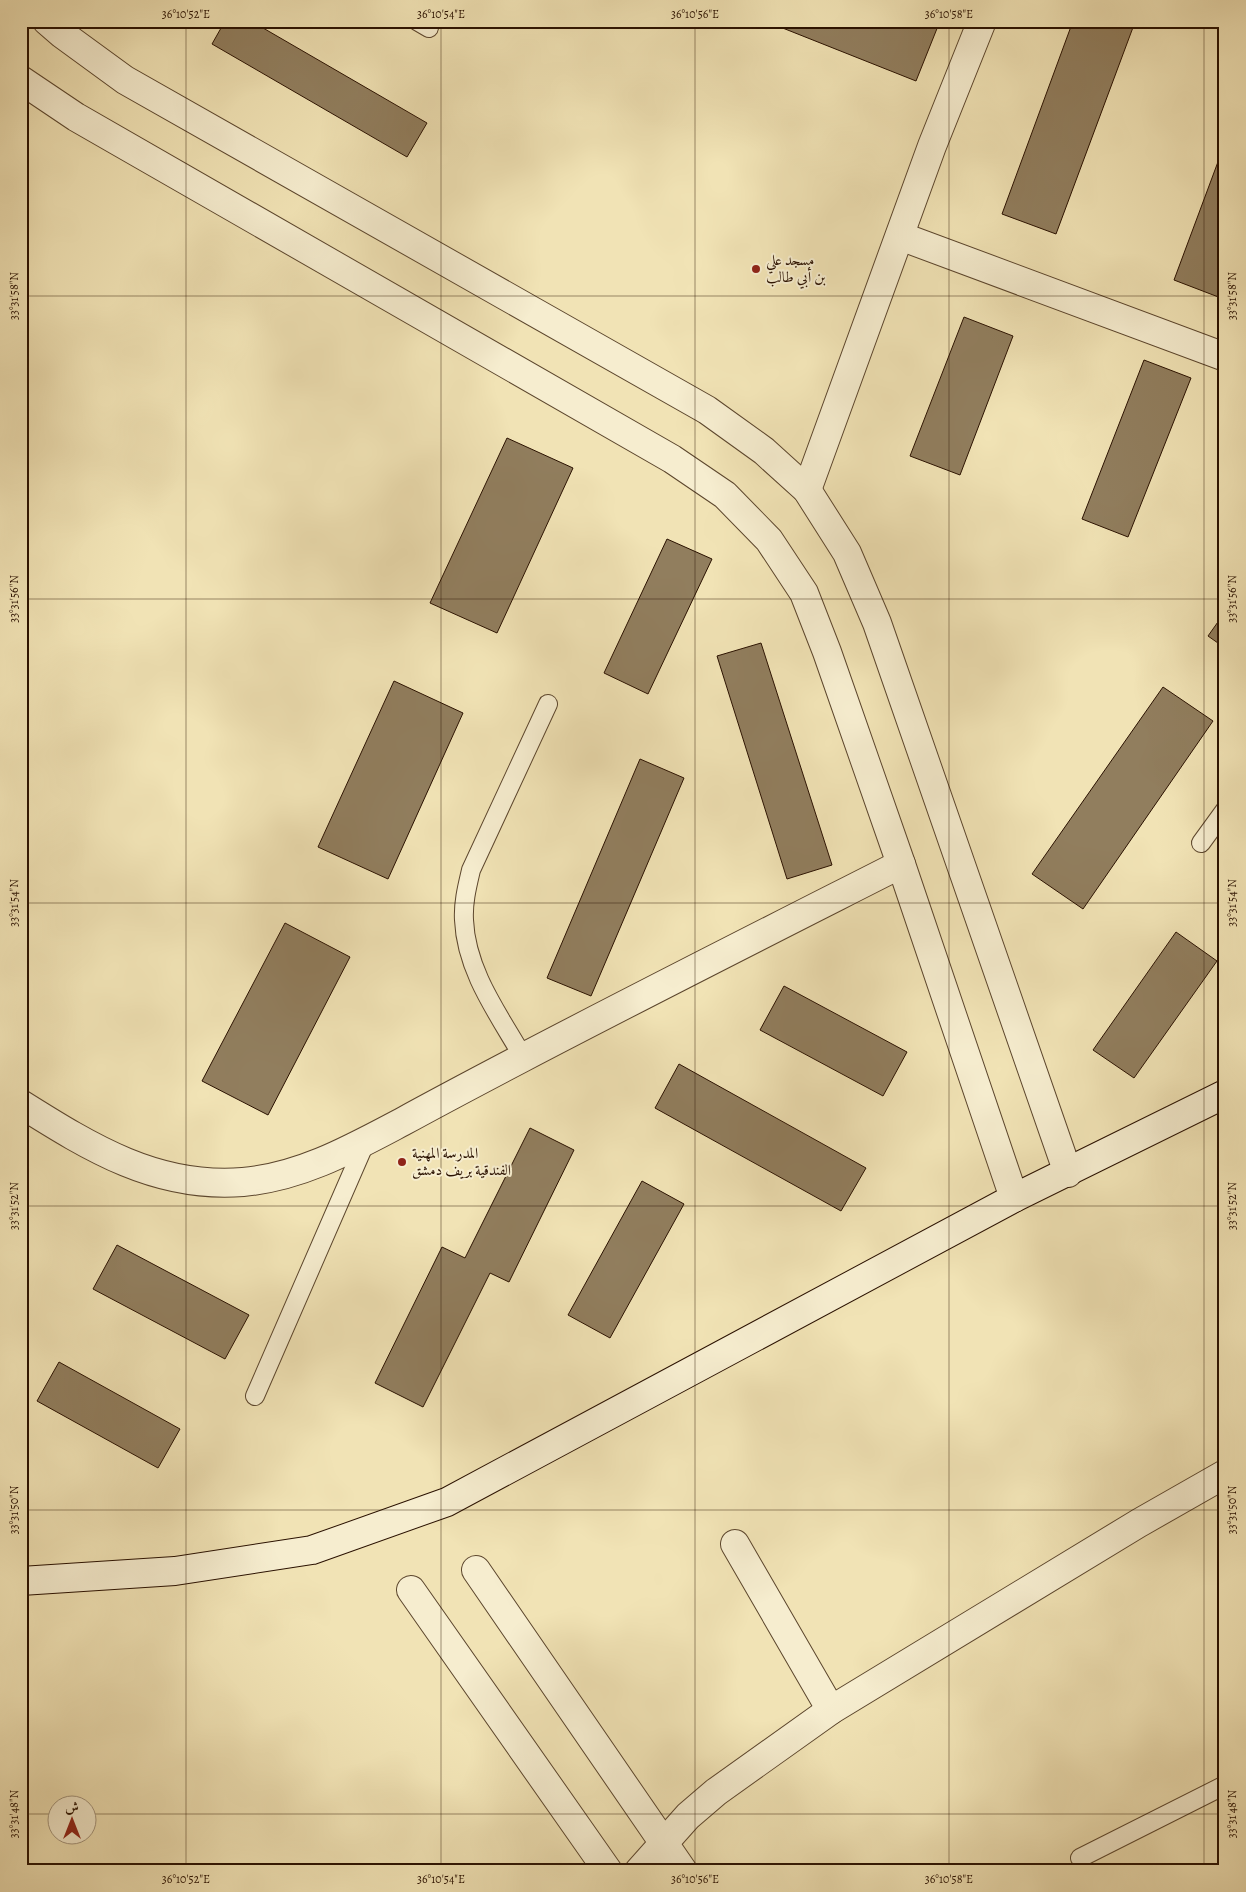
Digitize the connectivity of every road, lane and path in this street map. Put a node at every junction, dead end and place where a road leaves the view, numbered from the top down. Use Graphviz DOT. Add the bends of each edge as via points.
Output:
graph roads {
  1 [pos="47,21"];
  2 [pos="982,21"];
  3 [pos="21,80"];
  4 [pos="900,236"];
  5 [pos="1225,357"];
  6 [pos="808,490"];
  7 [pos="548,704"];
  8 [pos="1225,810"];
  9 [pos="1201,843"];
  10 [pos="901,864"];
  11 [pos="523,1057"];
  12 [pos="1225,1094"];
  13 [pos="21,1104"];
  14 [pos="366,1141"];
  15 [pos="1068,1173"];
  16 [pos="1014,1198"];
  17 [pos="255,1396"];
  18 [pos="1225,1474"];
  19 [pos="735,1544"];
  20 [pos="476,1570"];
  21 [pos="21,1581"];
  22 [pos="411,1590"];
  23 [pos="831,1710"];
  24 [pos="1225,1785"];
  25 [pos="662,1843"];
  26 [pos="1080,1858"];
  27 [pos="608,1871"];
  28 [pos="639,1871"];
  29 [pos="683,1871"];
  1 -- 6 [label="street" via="125,80 707,410 764,451"];
  2 -- 4 [label="street"];
  3 -- 10 [label="street" via="76,117 672,460 725,495 770,540 804,593"];
  4 -- 5 [label="street"];
  4 -- 6 [label="street"];
  6 -- 15 [label="street" via="847,553 877,623"];
  7 -- 11 [label="lane" via="471,870 465,895 467,945 474,969"];
  8 -- 9 [label="lane"];
  10 -- 11 [label="street"];
  10 -- 16 [label="street"];
  11 -- 14 [label="street"];
  12 -- 15 [label="street"];
  13 -- 14 [label="street" via="114,1158 156,1174 199,1181 243,1182 286,1175 327,1161"];
  14 -- 17 [label="lane"];
  15 -- 16 [label="street"];
  16 -- 21 [label="street" via="447,1502 312,1550 175,1571"];
  18 -- 23 [label="street"];
  19 -- 23 [label="street"];
  20 -- 25 [label="street"];
  22 -- 27 [label="street"];
  23 -- 25 [label="street" via="716,1792"];
  24 -- 26 [label="lane"];
  25 -- 28 [label="street"];
  25 -- 29 [label="street"];
}
